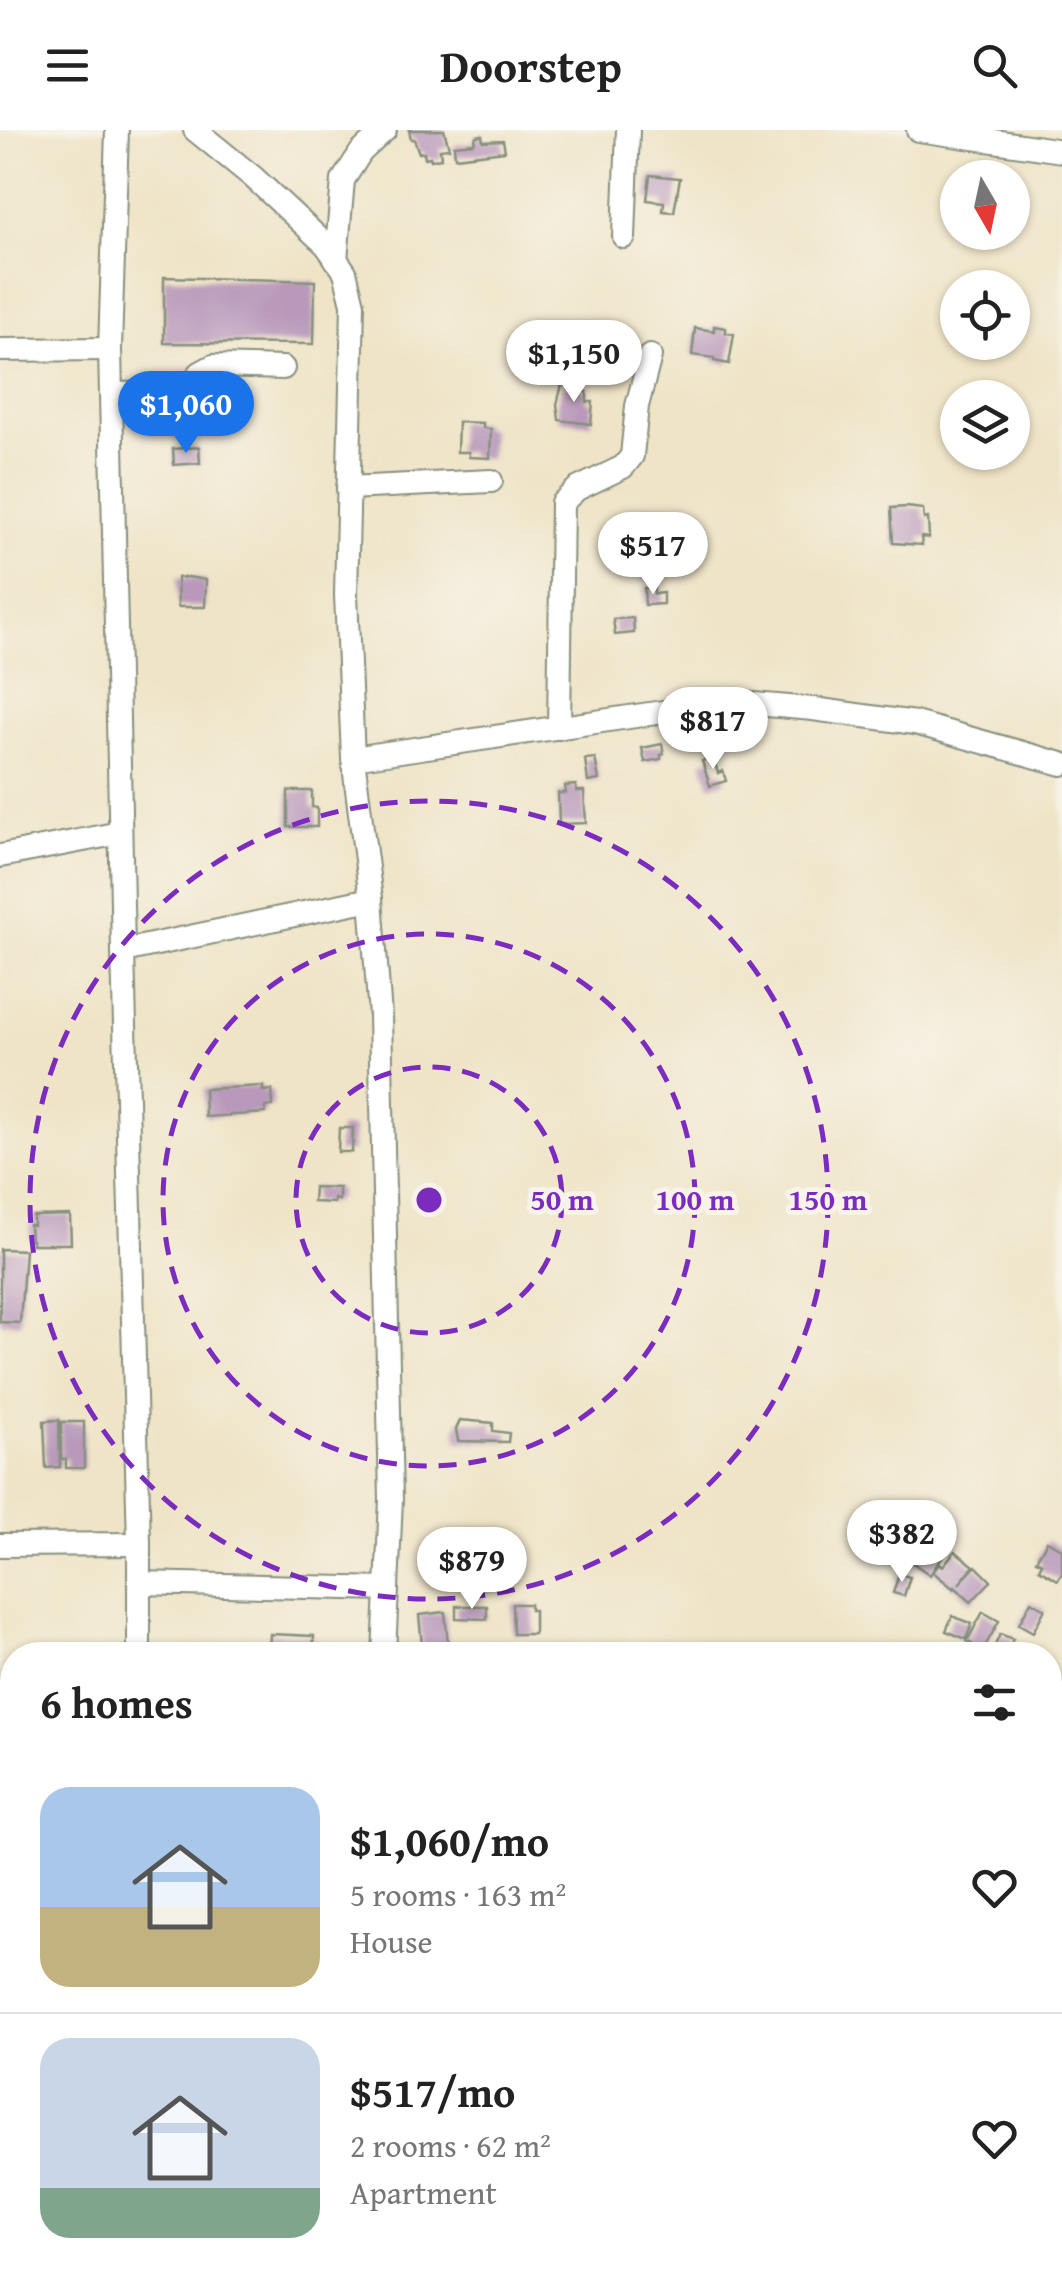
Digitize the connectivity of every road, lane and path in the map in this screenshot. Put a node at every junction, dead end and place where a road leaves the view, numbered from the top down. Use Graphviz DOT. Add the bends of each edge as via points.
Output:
graph roads {
  1 [pos="117,130"];
  2 [pos="195,130"];
  3 [pos="385,130"];
  4 [pos="628,130"];
  5 [pos="918,130"];
  6 [pos="1062,151"];
  7 [pos="624,237"];
  8 [pos="336,260"];
  9 [pos="110,349"];
  10 [pos="0,350"];
  11 [pos="650,356"];
  12 [pos="283,368"];
  13 [pos="111,394"];
  14 [pos="491,481"];
  15 [pos="348,488"];
  16 [pos="558,728"];
  17 [pos="353,758"];
  18 [pos="1062,764"];
  19 [pos="120,832"];
  20 [pos="0,856"];
  21 [pos="371,899"];
  22 [pos="122,951"];
  23 [pos="140,1544"];
  24 [pos="0,1545"];
  25 [pos="139,1583"];
  26 [pos="387,1589"];
  27 [pos="139,1642"];
  28 [pos="385,1642"];
  1 -- 9 [label="street"];
  2 -- 8 [label="street"];
  3 -- 8 [label="street" via="343,180"];
  4 -- 7 [label="street"];
  5 -- 6 [label="street"];
  8 -- 15 [label="street" via="353,304"];
  9 -- 10 [label="street"];
  9 -- 13 [label="street"];
  11 -- 16 [label="street" via="632,456 562,503"];
  12 -- 13 [label="street" via="213,366 176,393"];
  13 -- 19 [label="street"];
  14 -- 15 [label="street"];
  15 -- 17 [label="street"];
  16 -- 17 [label="street"];
  16 -- 18 [label="street" via="730,702 915,723"];
  17 -- 21 [label="street"];
  19 -- 20 [label="street"];
  19 -- 22 [label="street"];
  21 -- 22 [label="street"];
  21 -- 26 [label="street" via="380,1016 391,1500"];
  22 -- 23 [label="street"];
  23 -- 24 [label="street"];
  23 -- 25 [label="street"];
  25 -- 26 [label="street"];
  25 -- 27 [label="street"];
  26 -- 28 [label="street"];
}
